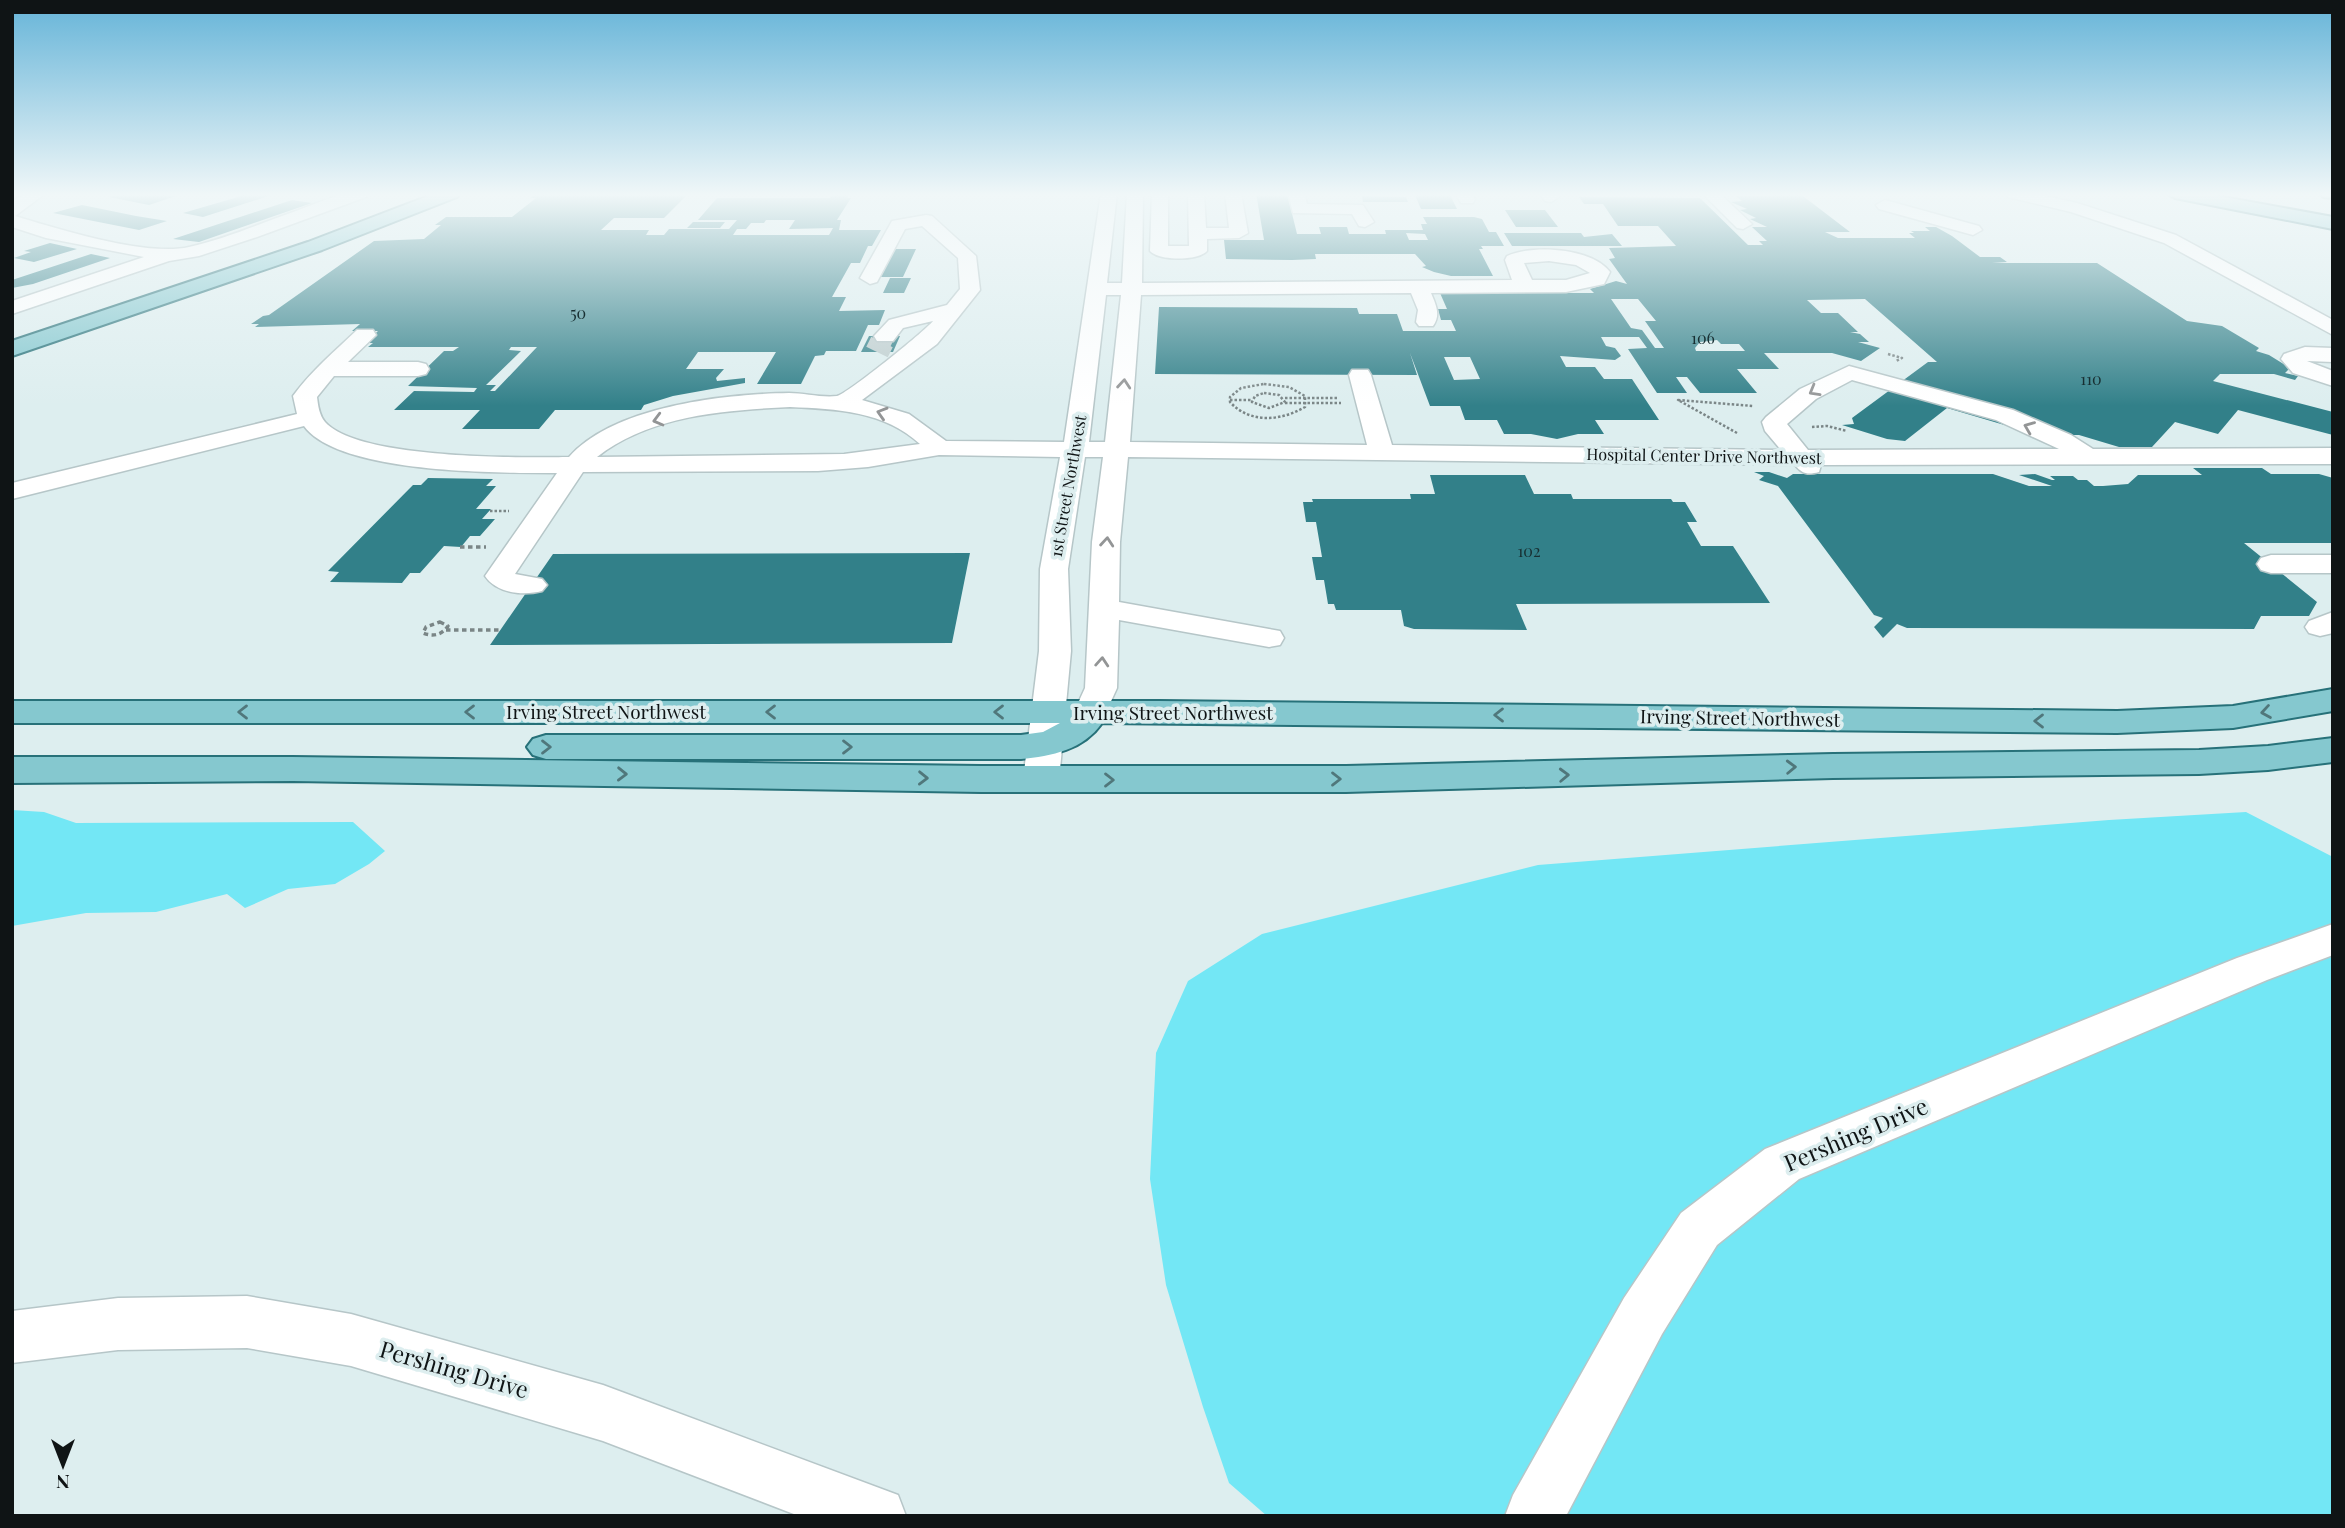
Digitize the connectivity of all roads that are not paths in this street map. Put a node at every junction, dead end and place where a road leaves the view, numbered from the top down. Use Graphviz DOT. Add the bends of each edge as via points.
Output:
graph roads {
  1 [pos="141,264"];
  2 [pos="222,264"];
  3 [pos="261,264"];
  4 [pos="877,264"];
  5 [pos="968,264"];
  6 [pos="1102,264"];
  7 [pos="1132,264"];
  8 [pos="2220,264"];
  9 [pos="251,268"];
  10 [pos="870,278"];
  11 [pos="1418,286"];
  12 [pos="1524,286"];
  13 [pos="1277,287"];
  14 [pos="1131,288"];
  15 [pos="1099,289"];
  16 [pos="12,308"];
  17 [pos="1409,308"];
  18 [pos="954,309"];
  19 [pos="1426,322"];
  20 [pos="2319,325"];
  21 [pos="12,334"];
  22 [pos="365,335"];
  23 [pos="12,349"];
  24 [pos="2333,355"];
  25 [pos="12,359"];
  26 [pos="328,369"];
  27 [pos="418,369"];
  28 [pos="1360,375"];
  29 [pos="879,376"];
  30 [pos="2333,379"];
  31 [pos="842,404"];
  32 [pos="935,412"];
  33 [pos="308,418"];
  34 [pos="912,426"];
  35 [pos="939,449"];
  36 [pos="1075,449"];
  37 [pos="1118,452"];
  38 [pos="1382,453"];
  39 [pos="2333,456"];
  40 [pos="2089,458"];
  41 [pos="573,465"];
  42 [pos="1809,466"];
  43 [pos="12,491"];
  44 [pos="2271,564"];
  45 [pos="2333,564"];
  46 [pos="532,585"];
  47 [pos="1104,610"];
  48 [pos="1269,638"];
  49 [pos="2333,699"];
  50 [pos="1091,712"];
  51 [pos="13,721"];
  52 [pos="1045,745"];
  53 [pos="2333,750"];
  54 [pos="12,769"];
  55 [pos="113,770"];
  56 [pos="12,786"];
  57 [pos="2333,939"];
  58 [pos="12,1337"];
  59 [pos="877,1516"];
  60 [pos="1534,1516"];
  1 -- 16 [label="street"];
  2 -- 21 [label="main road"];
  3 -- 9 [label="main road"];
  4 -- 10 [label="street"];
  5 -- 18 [label="street" via="971,290"];
  6 -- 15 [label="street, 1st Street Northwest"];
  7 -- 14 [label="street"];
  8 -- 20 [label="street" via="2285,297"];
  9 -- 23 [label="main road"];
  9 -- 25 [label="main road"];
  11 -- 12 [label="street"];
  11 -- 13 [label="street"];
  11 -- 19 [label="street" via="1428,310"];
  13 -- 14 [label="street" via="1236,297"];
  13 -- 17 [label="street"];
  14 -- 15 [label="street"];
  37 -- 14 [label="street, one-way"];
  15 -- 36 [label="street, 1st Street Northwest"];
  18 -- 29 [label="street" via="929,339"];
  18 -- 29 [label="street" via="896,324 873,363"];
  22 -- 26 [label="street"];
  24 -- 30 [label="street" via="2294,351 2292,359 2301,368"];
  26 -- 27 [label="street"];
  26 -- 33 [label="street" via="304,396"];
  28 -- 38 [label="street"];
  29 -- 31 [label="street"];
  34 -- 31 [label="street, one-way" via="875,410"];
  31 -- 41 [label="street, one-way" via="794,400 699,409 638,425 597,445"];
  32 -- 34 [label="street"];
  33 -- 41 [label="street, Hospital Center Drive Northwest" via="326,434 391,454"];
  33 -- 43 [label="street"];
  34 -- 35 [label="street"];
  35 -- 36 [label="street, Hospital Center Drive Northwest"];
  35 -- 41 [label="street, Hospital Center Drive Northwest" via="846,462"];
  36 -- 37 [label="street, Hospital Center Drive Northwest"];
  36 -- 52 [label="street, 1st Street Northwest" via="1054,569 1055,651"];
  37 -- 38 [label="street, Hospital Center Drive Northwest"];
  47 -- 37 [label="street, one-way" via="1106,542"];
  38 -- 42 [label="street, Hospital Center Drive Northwest"];
  39 -- 40 [label="street, Hospital Center Drive Northwest"];
  40 -- 42 [label="street, Hospital Center Drive Northwest"];
  40 -- 42 [label="street, one-way" via="2068,442 2001,415 1849,373 1808,394 1774,422"];
  41 -- 46 [label="street" via="499,576"];
  44 -- 45 [label="street"];
  47 -- 48 [label="street"];
  50 -- 47 [label="street, one-way" via="1101,688"];
  49 -- 50 [label="main road, Irving Street Northwest, one-way" via="2233,717 2143,722"];
  50 -- 52 [label="main road" via="1070,736"];
  51 -- 52 [label="main road"];
  52 -- 53 [label="main road, one-way" via="1426,778 1833,766 2199,762"];
  55 -- 52 [label="main road, one-way" via="293,769"];
  54 -- 55 [label="main road"];
  55 -- 56 [label="main road"];
  57 -- 60 [label="street, Pershing Drive" via="1782,1164 1699,1229 1643,1316"];
  58 -- 59 [label="street, Pershing Drive" via="118,1324 247,1322 351,1340 603,1413"];
}
